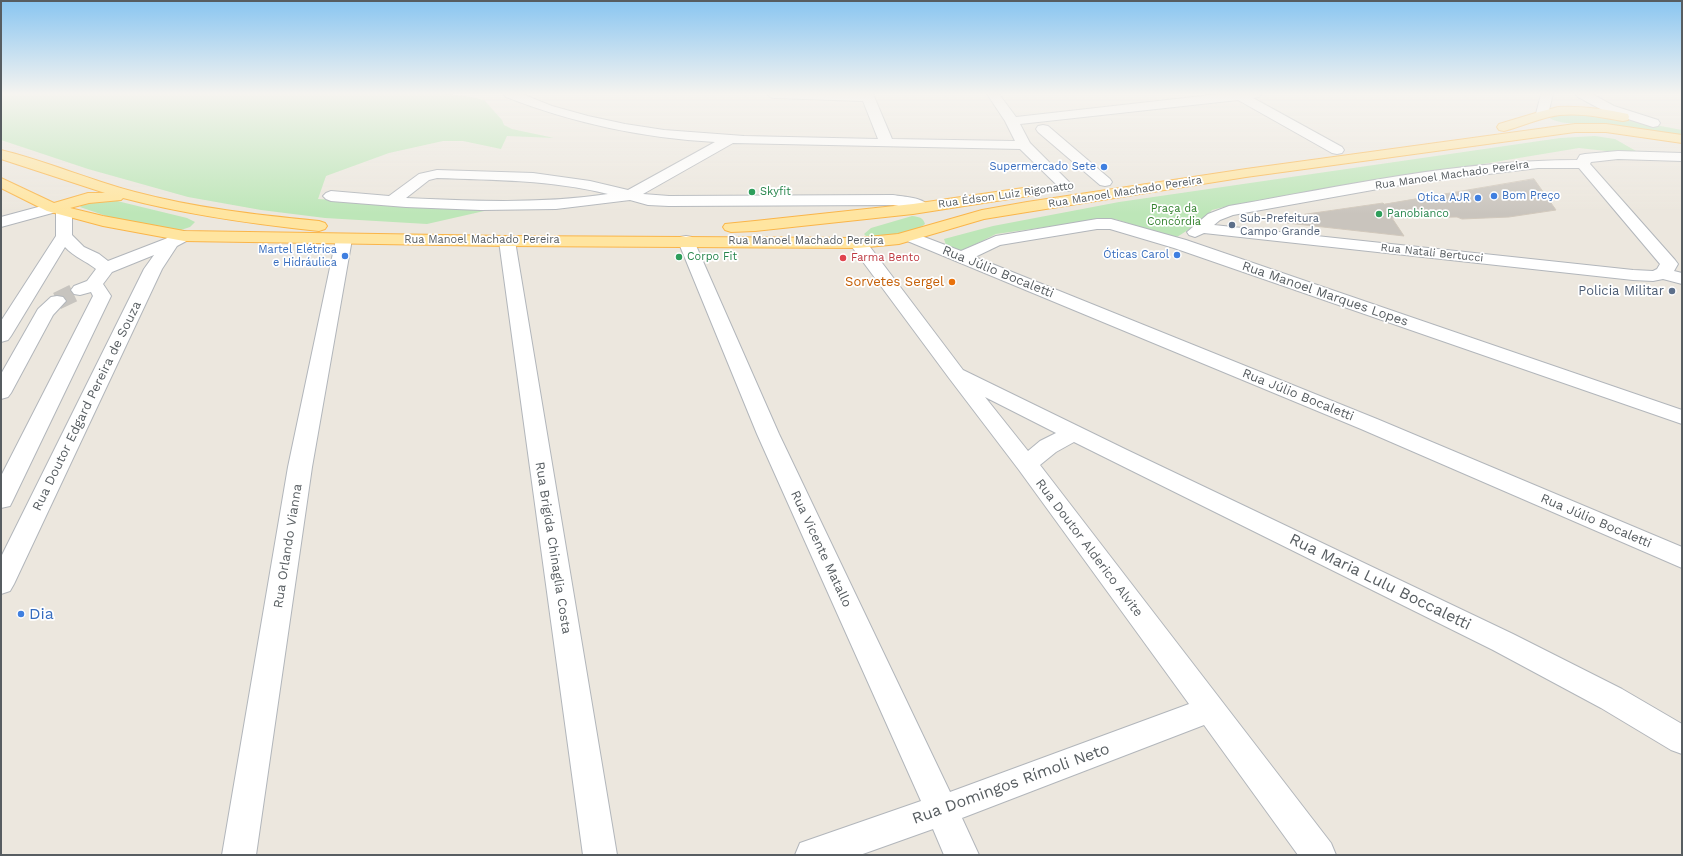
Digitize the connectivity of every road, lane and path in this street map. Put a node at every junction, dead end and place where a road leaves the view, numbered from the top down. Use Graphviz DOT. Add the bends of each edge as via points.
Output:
graph roads {
  1 [pos="677,134"];
  2 [pos="883,134"];
  3 [pos="1018,134"];
  4 [pos="1049,134"];
  5 [pos="1308,134"];
  6 [pos="1458,134"];
  7 [pos="1532,134"];
  8 [pos="1647,134"];
  9 [pos="1682,139"];
  10 [pos="728,140"];
  11 [pos="887,143"];
  12 [pos="1024,145"];
  13 [pos="1337,150"];
  14 [pos="1,154"];
  15 [pos="1682,157"];
  16 [pos="1583,164"];
  17 [pos="533,177"];
  18 [pos="1,182"];
  19 [pos="1105,182"];
  20 [pos="1067,187"];
  21 [pos="631,195"];
  22 [pos="331,196"];
  23 [pos="150,200"];
  24 [pos="392,201"];
  25 [pos="1059,203"];
  26 [pos="502,206"];
  27 [pos="918,208"];
  28 [pos="58,209"];
  29 [pos="207,210"];
  30 [pos="1,222"];
  31 [pos="1200,228"];
  32 [pos="918,234"];
  33 [pos="64,236"];
  34 [pos="177,239"];
  35 [pos="344,239"];
  36 [pos="507,241"];
  37 [pos="686,241"];
  38 [pos="858,243"];
  39 [pos="1180,244"];
  40 [pos="962,257"];
  41 [pos="106,268"];
  42 [pos="1664,273"];
  43 [pos="1682,279"];
  44 [pos="57,301"];
  45 [pos="1,336"];
  46 [pos="956,374"];
  47 [pos="1,393"];
  48 [pos="1682,417"];
  49 [pos="1074,434"];
  50 [pos="1027,465"];
  51 [pos="1,500"];
  52 [pos="1682,558"];
  53 [pos="1,584"];
  54 [pos="1209,710"];
  55 [pos="1682,740"];
  56 [pos="942,810"];
  57 [pos="239,855"];
  58 [pos="600,855"];
  59 [pos="812,855"];
  60 [pos="962,855"];
  61 [pos="1319,855"];
  1 -- 10 [label="street"];
  2 -- 11 [label="street"];
  3 -- 12 [label="street"];
  4 -- 19 [label="street"];
  5 -- 13 [label="street"];
  6 -- 13 [label="main road, Rua Édson Luiz Rigonatto"];
  7 -- 25 [label="main road, Rua Manoel Machado Pereira" via="1246,173"];
  8 -- 9 [label="main road, Rua Manoel Machado Pereira"];
  10 -- 11 [label="street"];
  10 -- 21 [label="street"];
  11 -- 12 [label="street"];
  12 -- 20 [label="street"];
  13 -- 19 [label="main road, Rua Édson Luiz Rigonatto"];
  14 -- 23 [label="main road, Rua Manoel Machado Pereira"];
  15 -- 16 [label="street, Rua Manoel Machado Pereira" via="1604,156 1585,158"];
  16 -- 31 [label="street, Rua Manoel Machado Pereira" via="1538,164 1406,180 1223,213"];
  16 -- 42 [label="street" via="1669,264"];
  17 -- 21 [label="street" via="585,184"];
  17 -- 24 [label="street" via="430,175"];
  17 -- 26 [label="street"];
  18 -- 28 [label="main road, Rua Manoel Machado Pereira"];
  19 -- 20 [label="main road, Rua Édson Luiz Rigonatto"];
  20 -- 25 [label="main road" via="1069,197"];
  20 -- 27 [label="main road, Rua Édson Luiz Rigonatto"];
  21 -- 26 [label="street" via="588,202"];
  21 -- 27 [label="street" via="648,200 669,201 893,200 916,204"];
  22 -- 24 [label="street"];
  23 -- 28 [label="main road" via="126,197 88,198"];
  23 -- 29 [label="main road, Rua Manoel Machado Pereira"];
  24 -- 26 [label="street"];
  25 -- 32 [label="main road, Rua Manoel Machado Pereira" via="982,215"];
  27 -- 29 [label="main road, Rua Manoel Machado Pereira" via="755,226 489,230 342,228"];
  27 -- 32 [label="main road" via="935,218 936,225"];
  27 -- 38 [label="main road" via="863,228 858,233"];
  28 -- 30 [label="street"];
  28 -- 33 [label="street"];
  28 -- 34 [label="main road, Rua Manoel Machado Pereira"];
  29 -- 34 [label="main road" via="204,219"];
  31 -- 39 [label="street, Rua Manoel Machado Pereira"];
  31 -- 42 [label="street, Rua Natali Bertucci" via="1633,275 1654,276"];
  32 -- 38 [label="main road, Rua Manoel Machado Pereira" via="899,239"];
  32 -- 40 [label="street, Rua Júlio Bocaletti"];
  33 -- 41 [label="street" via="78,251"];
  33 -- 45 [label="street"];
  34 -- 35 [label="main road, Rua Manoel Machado Pereira"];
  34 -- 41 [label="street"];
  34 -- 53 [label="street, Rua Doutor Edgard Pereira de Souza" via="153,269"];
  35 -- 36 [label="main road, Rua Manoel Machado Pereira"];
  35 -- 57 [label="street, Rua Orlando Vianna" via="300,467"];
  36 -- 37 [label="main road, Rua Manoel Machado Pereira"];
  36 -- 58 [label="street, Rua Brigida Chinaglia Costa"];
  37 -- 38 [label="main road, Rua Manoel Machado Pereira"];
  37 -- 56 [label="street, Rua Vicente Matallo" via="768,434"];
  38 -- 46 [label="street, Rua Doutor Alderico Alvite"];
  39 -- 40 [label="street, Rua Manoel Marques Lopes" via="1111,224 1097,224 996,241"];
  39 -- 48 [label="street, Rua Manoel Marques Lopes"];
  40 -- 52 [label="street, Rua Júlio Bocaletti" via="1376,427"];
  41 -- 51 [label="street" via="86,288 99,290 102,296"];
  42 -- 43 [label="street"];
  44 -- 47 [label="street" via="45,313"];
  46 -- 49 [label="street, Rua Maria Lulu Boccaletti"];
  46 -- 50 [label="street, Rua Doutor Alderico Alvite"];
  49 -- 50 [label="street" via="1054,442 1038,453"];
  49 -- 55 [label="street, Rua Maria Lulu Boccaletti" via="1538,659 1637,712"];
  50 -- 54 [label="street, Rua Doutor Alderico Alvite"];
  54 -- 56 [label="street, Rua Domingos Rímoli Neto"];
  54 -- 61 [label="street, Rua Doutor Alderico Alvite"];
  56 -- 59 [label="street, Rua Domingos Rímoli Neto"];
  56 -- 60 [label="street, Rua Vicente Matallo"];
}
